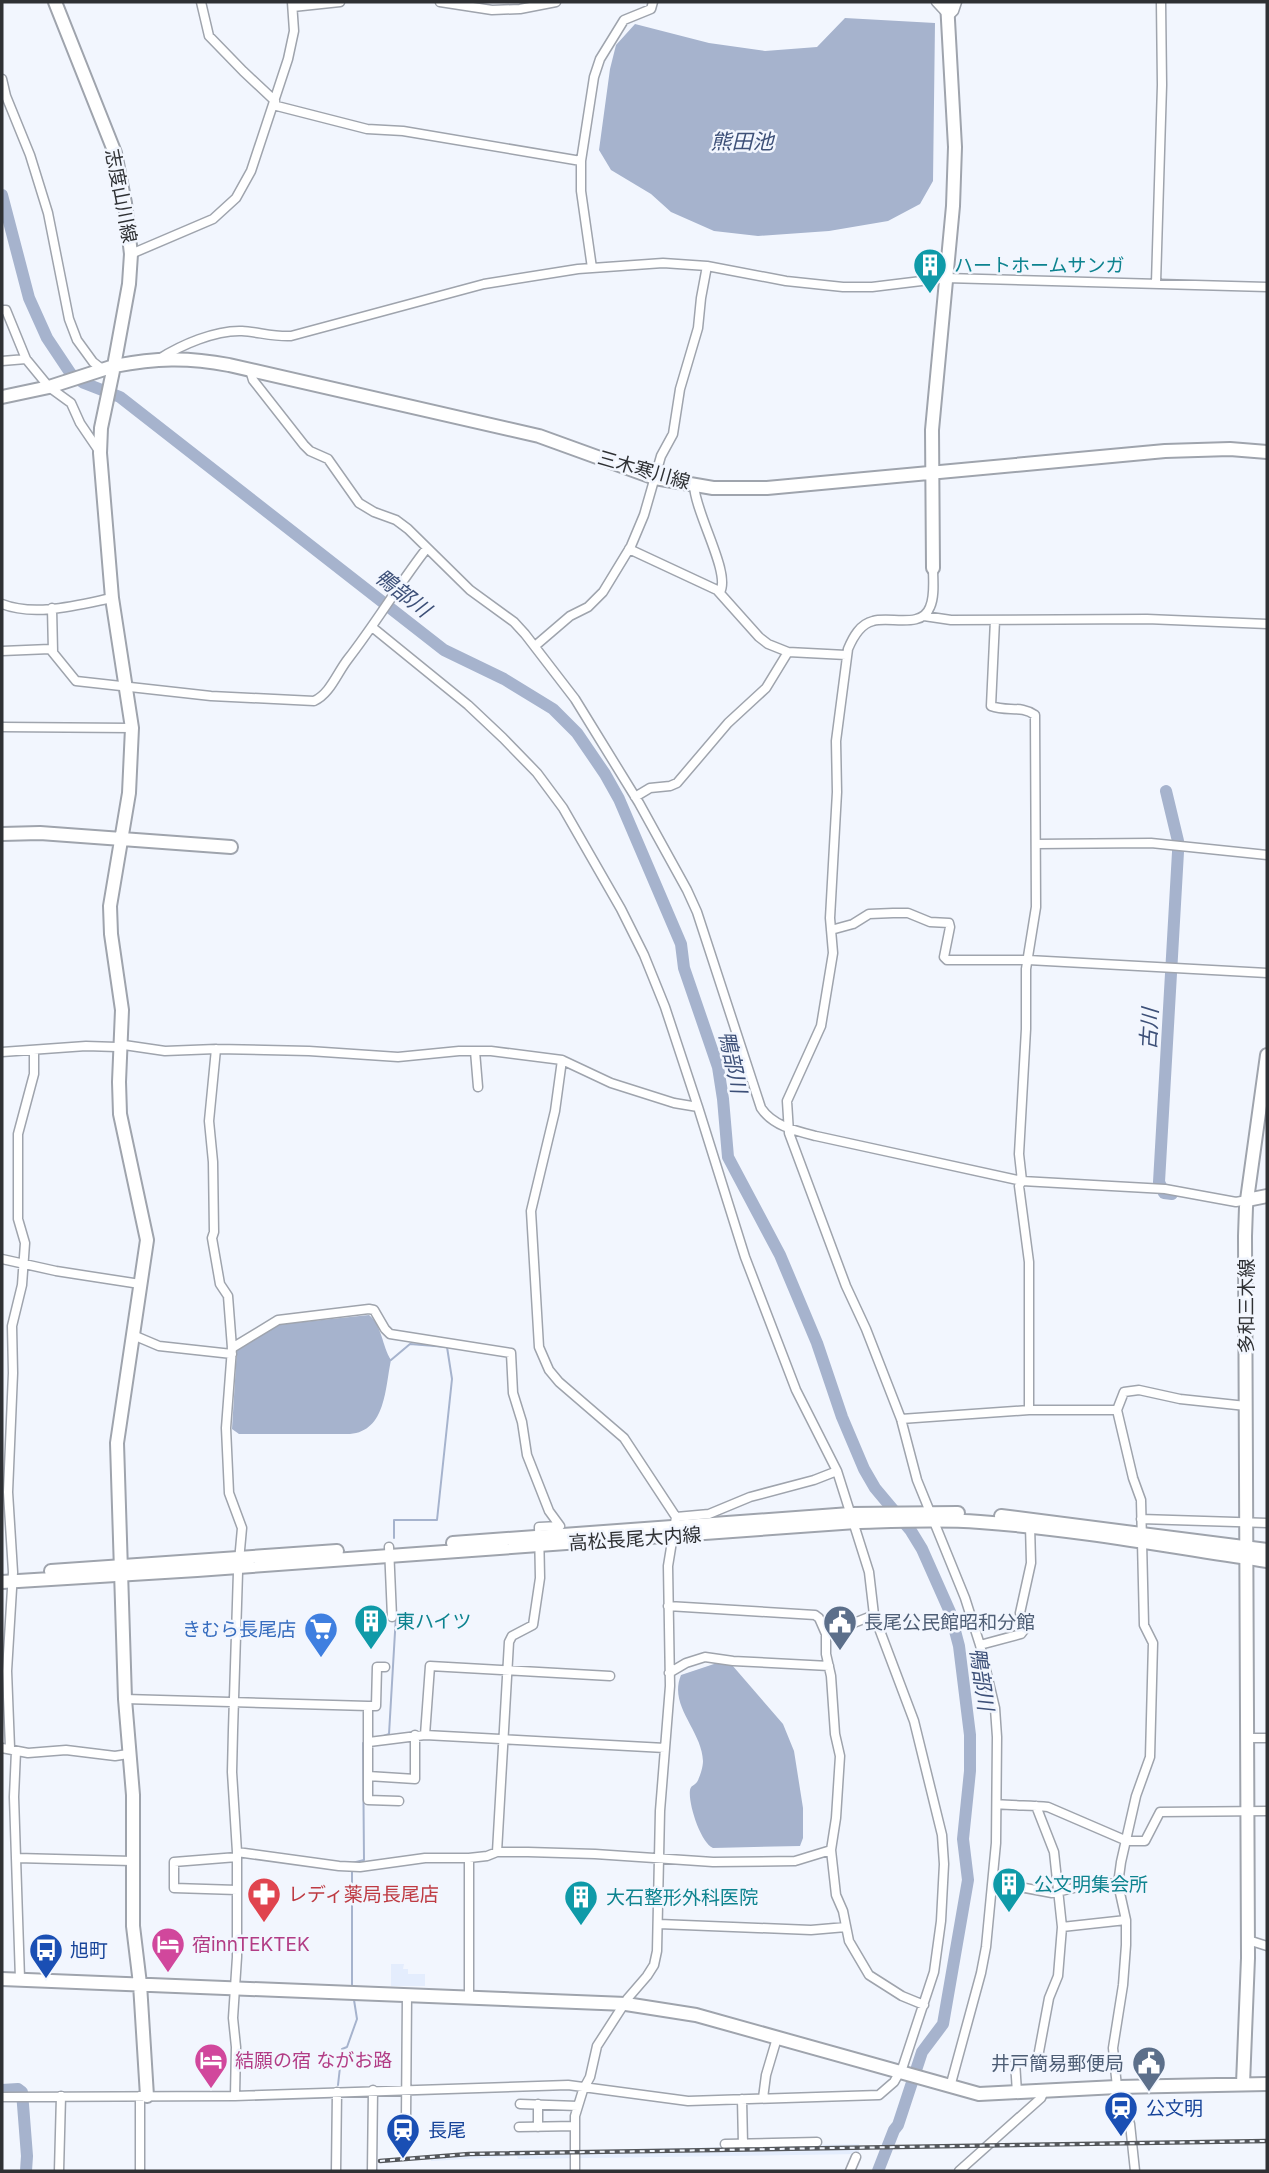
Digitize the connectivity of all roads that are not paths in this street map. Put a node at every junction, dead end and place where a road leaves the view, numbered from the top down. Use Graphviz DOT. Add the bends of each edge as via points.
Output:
graph roads {
  1 [pos="55,2"];
  2 [pos="201,2"];
  3 [pos="340,2"];
  4 [pos="440,2"];
  5 [pos="556,2"];
  6 [pos="653,2"];
  7 [pos="936,2"];
  8 [pos="947,2"];
  9 [pos="957,2"];
  10 [pos="1161,2"];
  11 [pos="293,5"];
  12 [pos="949,16"];
  13 [pos="2,79"];
  14 [pos="274,103"];
  15 [pos="581,161"];
  16 [pos="131,254"];
  17 [pos="707,266"];
  18 [pos="592,268"];
  19 [pos="946,278"];
  20 [pos="1156,283"];
  21 [pos="1267,287"];
  22 [pos="2,310"];
  23 [pos="26,359"];
  24 [pos="159,359"];
  25 [pos="2,361"];
  26 [pos="105,368"];
  27 [pos="250,370"];
  28 [pos="51,386"];
  29 [pos="2,397"];
  30 [pos="1267,452"];
  31 [pos="100,453"];
  32 [pos="930,472"];
  33 [pos="656,478"];
  34 [pos="694,485"];
  35 [pos="427,548"];
  36 [pos="629,549"];
  37 [pos="933,568"];
  38 [pos="720,592"];
  39 [pos="112,598"];
  40 [pos="2,604"];
  41 [pos="52,608"];
  42 [pos="924,616"];
  43 [pos="995,620"];
  44 [pos="373,624"];
  45 [pos="1267,624"];
  46 [pos="535,646"];
  47 [pos="2,650"];
  48 [pos="53,652"];
  49 [pos="788,652"];
  50 [pos="846,656"];
  51 [pos="127,685"];
  52 [pos="2,727"];
  53 [pos="132,727"];
  54 [pos="635,797"];
  55 [pos="2,834"];
  56 [pos="122,840"];
  57 [pos="1036,844"];
  58 [pos="231,848"];
  59 [pos="1267,855"];
  60 [pos="831,930"];
  61 [pos="1028,960"];
  62 [pos="1267,973"];
  63 [pos="120,1046"];
  64 [pos="216,1049"];
  65 [pos="34,1051"];
  66 [pos="475,1051"];
  67 [pos="2,1052"];
  68 [pos="1267,1055"];
  69 [pos="562,1060"];
  70 [pos="478,1087"];
  71 [pos="698,1107"];
  72 [pos="787,1127"];
  73 [pos="1022,1181"];
  74 [pos="1267,1196"];
  75 [pos="1247,1200"];
  76 [pos="2,1259"];
  77 [pos="24,1264"];
  78 [pos="140,1284"];
  79 [pos="133,1335"];
  80 [pos="232,1351"];
  81 [pos="1247,1406"];
  82 [pos="1029,1410"];
  83 [pos="1117,1410"];
  84 [pos="901,1419"];
  85 [pos="837,1471"];
  86 [pos="929,1517"];
  87 [pos="853,1518"];
  88 [pos="1142,1519"];
  89 [pos="1245,1522"];
  90 [pos="1030,1523"];
  91 [pos="1267,1523"];
  92 [pos="675,1527"];
  93 [pos="1142,1538"];
  94 [pos="539,1541"];
  95 [pos="1267,1550"];
  96 [pos="389,1552"];
  97 [pos="1245,1552"];
  98 [pos="1267,1561"];
  99 [pos="239,1562"];
  100 [pos="121,1570"];
  101 [pos="7,1577"];
  102 [pos="668,1606"];
  103 [pos="874,1615"];
  104 [pos="392,1618"];
  105 [pos="826,1634"];
  106 [pos="980,1645"];
  107 [pos="828,1666"];
  108 [pos="385,1667"];
  109 [pos="508,1671"];
  110 [pos="669,1673"];
  111 [pos="610,1676"];
  112 [pos="125,1699"];
  113 [pos="234,1702"];
  114 [pos="368,1706"];
  115 [pos="420,1735"];
  116 [pos="1247,1738"];
  117 [pos="1267,1738"];
  118 [pos="503,1739"];
  119 [pos="369,1742"];
  120 [pos="666,1748"];
  121 [pos="9,1749"];
  122 [pos="128,1754"];
  123 [pos="368,1776"];
  124 [pos="398,1801"];
  125 [pos="998,1804"];
  126 [pos="1036,1806"];
  127 [pos="1267,1811"];
  128 [pos="1249,1812"];
  129 [pos="1126,1841"];
  130 [pos="831,1850"];
  131 [pos="497,1852"];
  132 [pos="237,1855"];
  133 [pos="17,1858"];
  134 [pos="469,1858"];
  135 [pos="658,1860"];
  136 [pos="132,1861"];
  137 [pos="993,1882"];
  138 [pos="1118,1884"];
  139 [pos="237,1890"];
  140 [pos="1059,1893"];
  141 [pos="1126,1920"];
  142 [pos="659,1924"];
  143 [pos="846,1927"];
  144 [pos="1062,1927"];
  145 [pos="1248,1940"];
  146 [pos="1267,1946"];
  147 [pos="2,1979"];
  148 [pos="20,1979"];
  149 [pos="140,1984"];
  150 [pos="235,1988"];
  151 [pos="407,1995"];
  152 [pos="469,1998"];
  153 [pos="626,2004"];
  154 [pos="924,2006"];
  155 [pos="777,2038"];
  156 [pos="902,2074"];
  157 [pos="1243,2084"];
  158 [pos="1267,2084"];
  159 [pos="944,2085"];
  160 [pos="585,2086"];
  161 [pos="1117,2087"];
  162 [pos="373,2090"];
  163 [pos="405,2090"];
  164 [pos="1044,2091"];
  165 [pos="337,2092"];
  166 [pos="1017,2093"];
  167 [pos="2,2094"];
  168 [pos="61,2096"];
  169 [pos="144,2096"];
  170 [pos="235,2096"];
  171 [pos="763,2098"];
  172 [pos="742,2099"];
  173 [pos="520,2104"];
  174 [pos="538,2104"];
  175 [pos="578,2106"];
  176 [pos="406,2120"];
  177 [pos="575,2126"];
  178 [pos="519,2127"];
  179 [pos="538,2127"];
  180 [pos="817,2142"];
  181 [pos="725,2144"];
  182 [pos="743,2144"];
  183 [pos="856,2157"];
  184 [pos="59,2171"];
  185 [pos="140,2171"];
  186 [pos="337,2171"];
  187 [pos="372,2171"];
  188 [pos="575,2171"];
  189 [pos="850,2171"];
  190 [pos="959,2171"];
  191 [pos="1135,2171"];
  1 -- 16 [label="street, 志度山川線" via="115,153"];
  2 -- 14 [label="street" via="209,36"];
  3 -- 11 [label="street"];
  4 -- 5 [label="street" via="492,10"];
  6 -- 15 [label="street" via="651,9 624,20 600,59"];
  7 -- 12 [label="street"];
  8 -- 12 [label="street"];
  9 -- 12 [label="street"];
  10 -- 20 [label="street"];
  11 -- 14 [label="street" via="293,41"];
  12 -- 19 [label="street" via="955,147"];
  13 -- 26 [label="street" via="48,214 69,319 93,362"];
  14 -- 15 [label="street" via="367,129"];
  14 -- 16 [label="street" via="251,171 226,210"];
  15 -- 18 [label="street"];
  16 -- 26 [label="street, 志度山川線" via="129,284"];
  17 -- 18 [label="street" via="663,263"];
  17 -- 19 [label="street" via="842,287"];
  17 -- 33 [label="street" via="673,434"];
  18 -- 24 [label="street" via="484,284 298,335 222,333"];
  19 -- 20 [label="street"];
  19 -- 32 [label="street"];
  20 -- 21 [label="street"];
  22 -- 23 [label="street" via="6,310"];
  23 -- 25 [label="street"];
  23 -- 28 [label="street"];
  24 -- 26 [label="street, 三木寒川線"];
  24 -- 27 [label="street, 三木寒川線" via="202,360"];
  26 -- 28 [label="street"];
  26 -- 31 [label="street, 志度山川線" via="112,380"];
  27 -- 33 [label="street, 三木寒川線" via="539,436"];
  27 -- 35 [label="street" via="304,445 328,460 359,503 401,524"];
  28 -- 29 [label="street"];
  28 -- 31 [label="street" via="71,403"];
  30 -- 32 [label="street, 三木寒川線" via="1165,451"];
  31 -- 39 [label="street, 志度山川線"];
  32 -- 34 [label="street, 三木寒川線" via="767,488"];
  32 -- 37 [label="street"];
  33 -- 34 [label="street, 三木寒川線"];
  33 -- 36 [label="street"];
  34 -- 38 [label="street" via="698,512 719,564"];
  35 -- 44 [label="street"];
  35 -- 46 [label="street"];
  36 -- 38 [label="street"];
  36 -- 46 [label="street" via="603,592"];
  37 -- 42 [label="street" via="930,608"];
  38 -- 49 [label="street" via="759,637"];
  39 -- 41 [label="street"];
  39 -- 51 [label="street, 志度山川線"];
  40 -- 41 [label="street"];
  41 -- 48 [label="street"];
  42 -- 43 [label="street"];
  42 -- 50 [label="street" via="873,621 854,635"];
  43 -- 45 [label="street"];
  43 -- 57 [label="street" via="991,706 1027,708 1035,715"];
  44 -- 51 [label="street" via="323,696 314,701 211,696"];
  44 -- 71 [label="street" via="503,738 563,808 644,955"];
  46 -- 54 [label="street" via="575,699"];
  47 -- 48 [label="street"];
  48 -- 51 [label="street" via="76,681"];
  49 -- 50 [label="street"];
  49 -- 54 [label="street" via="766,688 728,723 677,782"];
  50 -- 60 [label="street" via="836,741"];
  51 -- 53 [label="street, 志度山川線"];
  52 -- 53 [label="street"];
  53 -- 56 [label="street, 志度山川線"];
  54 -- 72 [label="street" via="696,912 761,1108 768,1118"];
  55 -- 56 [label="street"];
  56 -- 58 [label="street"];
  56 -- 63 [label="street, 志度山川線" via="110,914 122,995"];
  57 -- 59 [label="street" via="1150,843"];
  57 -- 61 [label="street"];
  60 -- 61 [label="street" via="869,914 908,913 948,923 947,960"];
  60 -- 72 [label="street" via="833,953 821,1026 787,1101"];
  61 -- 62 [label="street"];
  61 -- 73 [label="street" via="1018,1154"];
  63 -- 64 [label="street" via="165,1051"];
  63 -- 65 [label="street"];
  63 -- 78 [label="street, 志度山川線" via="120,1114 147,1233"];
  64 -- 66 [label="street" via="398,1057"];
  64 -- 80 [label="street" via="209,1121 212,1238 220,1284 228,1296"];
  65 -- 67 [label="street"];
  65 -- 77 [label="street" via="34,1074 18,1134 18,1219 25,1243"];
  66 -- 69 [label="street"];
  66 -- 70 [label="street"];
  68 -- 75 [label="street, 多和三木線"];
  69 -- 71 [label="street" via="611,1083"];
  69 -- 92 [label="street" via="531,1211 539,1347 559,1382 634,1450"];
  71 -- 85 [label="street" via="745,1257 796,1390"];
  72 -- 73 [label="street"];
  72 -- 84 [label="street"];
  73 -- 75 [label="street" via="1161,1189"];
  73 -- 82 [label="street" via="1029,1262"];
  74 -- 75 [label="street"];
  75 -- 81 [label="street, 多和三木線"];
  76 -- 77 [label="street"];
  77 -- 78 [label="street"];
  77 -- 101 [label="street" via="12,1326"];
  78 -- 79 [label="street, 志度山川線"];
  79 -- 80 [label="street" via="159,1346"];
  79 -- 100 [label="street, 志度山川線" via="117,1443"];
  80 -- 94 [label="street" via="278,1320 369,1309 390,1334 511,1353 513,1393 527,1455 549,1511 560,1526 539,1527"];
  80 -- 99 [label="street" via="227,1446 229,1493 242,1528"];
  81 -- 83 [label="street" via="1139,1390 1124,1392"];
  81 -- 89 [label="street, 多和三木線"];
  82 -- 83 [label="street"];
  82 -- 84 [label="street"];
  83 -- 88 [label="street"];
  84 -- 86 [label="street"];
  85 -- 87 [label="street"];
  85 -- 92 [label="street" via="750,1497"];
  86 -- 87 [label="street, 高松長尾大内線"];
  86 -- 90 [label="street, 高松長尾大内線"];
  86 -- 106 [label="street"];
  87 -- 92 [label="street, 高松長尾大内線"];
  87 -- 103 [label="street" via="869,1572"];
  88 -- 89 [label="street"];
  88 -- 93 [label="street"];
  89 -- 91 [label="street"];
  89 -- 97 [label="street, 多和三木線"];
  90 -- 93 [label="street, 高松長尾大内線" via="1092,1527"];
  90 -- 106 [label="street" via="1030,1570 1020,1612 1024,1630"];
  92 -- 94 [label="street, 高松長尾大内線"];
  92 -- 102 [label="street"];
  93 -- 97 [label="street, 高松長尾大内線"];
  93 -- 129 [label="street" via="1144,1625 1153,1643 1150,1757"];
  94 -- 96 [label="street, 高松長尾大内線"];
  94 -- 109 [label="street" via="540,1578 533,1625 512,1636"];
  95 -- 97 [label="street, 高松長尾大内線"];
  96 -- 99 [label="street, 高松長尾大内線"];
  96 -- 104 [label="street"];
  97 -- 98 [label="street, 高松長尾大内線"];
  97 -- 116 [label="street, 多和三木線"];
  99 -- 100 [label="street, 高松長尾大内線"];
  99 -- 113 [label="street"];
  100 -- 101 [label="street, 高松長尾大内線"];
  100 -- 112 [label="street, 志度山川線"];
  101 -- 121 [label="street"];
  102 -- 105 [label="street" via="815,1615"];
  102 -- 110 [label="street"];
  103 -- 105 [label="street"];
  103 -- 154 [label="street" via="914,1721 942,1835 941,1921"];
  105 -- 107 [label="street"];
  106 -- 125 [label="street" via="995,1709"];
  107 -- 110 [label="street" via="705,1657"];
  107 -- 130 [label="street" via="840,1756"];
  108 -- 114 [label="street" via="377,1667 376,1706"];
  109 -- 111 [label="street"];
  109 -- 115 [label="street" via="430,1667"];
  109 -- 118 [label="street"];
  110 -- 120 [label="street"];
  112 -- 113 [label="street"];
  112 -- 122 [label="street, 志度山川線"];
  113 -- 114 [label="street"];
  113 -- 132 [label="street"];
  114 -- 119 [label="street"];
  115 -- 118 [label="street"];
  115 -- 119 [label="street"];
  115 -- 123 [label="street" via="415,1779"];
  116 -- 117 [label="street"];
  116 -- 128 [label="street, 多和三木線"];
  118 -- 120 [label="street"];
  118 -- 131 [label="street"];
  119 -- 123 [label="street"];
  120 -- 135 [label="street"];
  121 -- 122 [label="street"];
  121 -- 133 [label="street"];
  122 -- 136 [label="street, 志度山川線"];
  123 -- 124 [label="street" via="368,1800"];
  125 -- 126 [label="street"];
  125 -- 137 [label="street"];
  126 -- 129 [label="street"];
  126 -- 140 [label="street" via="1054,1852"];
  127 -- 128 [label="street"];
  128 -- 129 [label="street" via="1160,1812 1145,1841"];
  128 -- 145 [label="street, 多和三木線"];
  129 -- 138 [label="street"];
  130 -- 135 [label="street" via="795,1861"];
  130 -- 143 [label="street" via="836,1895"];
  131 -- 134 [label="street"];
  131 -- 135 [label="street"];
  132 -- 134 [label="street" via="355,1867"];
  132 -- 139 [label="street"];
  132 -- 139 [label="street" via="174,1862 174,1888"];
  133 -- 136 [label="street"];
  133 -- 148 [label="street"];
  134 -- 152 [label="street"];
  135 -- 142 [label="street"];
  136 -- 149 [label="street, 志度山川線"];
  137 -- 140 [label="street"];
  137 -- 159 [label="street" via="982,1973"];
  138 -- 140 [label="street" via="1096,1883"];
  138 -- 141 [label="street"];
  139 -- 150 [label="street"];
  140 -- 144 [label="street"];
  141 -- 144 [label="street"];
  141 -- 161 [label="street" via="1123,1985 1113,2048"];
  142 -- 143 [label="street" via="811,1930"];
  142 -- 153 [label="street" via="654,1965"];
  143 -- 154 [label="street" via="852,1948 874,1980"];
  144 -- 166 [label="street" via="1058,1976 1038,2057 1015,2061"];
  145 -- 146 [label="street"];
  145 -- 157 [label="street, 多和三木線"];
  147 -- 148 [label="street"];
  148 -- 149 [label="street"];
  149 -- 150 [label="street"];
  149 -- 169 [label="street, 志度山川線"];
  150 -- 151 [label="street"];
  150 -- 170 [label="street"];
  151 -- 152 [label="street"];
  151 -- 163 [label="street"];
  152 -- 153 [label="street"];
  153 -- 155 [label="street" via="696,2015"];
  153 -- 160 [label="street" via="597,2046"];
  154 -- 156 [label="street"];
  155 -- 156 [label="street"];
  155 -- 171 [label="street"];
  156 -- 159 [label="street"];
  156 -- 171 [label="street" via="879,2095"];
  157 -- 158 [label="street"];
  157 -- 161 [label="street"];
  159 -- 166 [label="street" via="979,2094"];
  160 -- 163 [label="street"];
  160 -- 172 [label="street" via="688,2101"];
  160 -- 175 [label="street"];
  161 -- 164 [label="street"];
  161 -- 191 [label="street" via="1130,2124"];
  162 -- 163 [label="street"];
  162 -- 165 [label="street"];
  162 -- 187 [label="street"];
  163 -- 176 [label="street"];
  164 -- 166 [label="street"];
  164 -- 190 [label="street" via="1008,2130"];
  165 -- 170 [label="street"];
  165 -- 186 [label="street"];
  167 -- 168 [label="street"];
  168 -- 169 [label="street"];
  168 -- 184 [label="street"];
  169 -- 170 [label="street"];
  169 -- 185 [label="street"];
  171 -- 172 [label="street"];
  172 -- 182 [label="street"];
  173 -- 174 [label="street"];
  174 -- 175 [label="street"];
  174 -- 179 [label="street"];
  175 -- 177 [label="street"];
  177 -- 179 [label="street"];
  177 -- 188 [label="street"];
  178 -- 179 [label="street"];
  180 -- 182 [label="street"];
  181 -- 182 [label="street"];
  183 -- 189 [label="street"];
}
